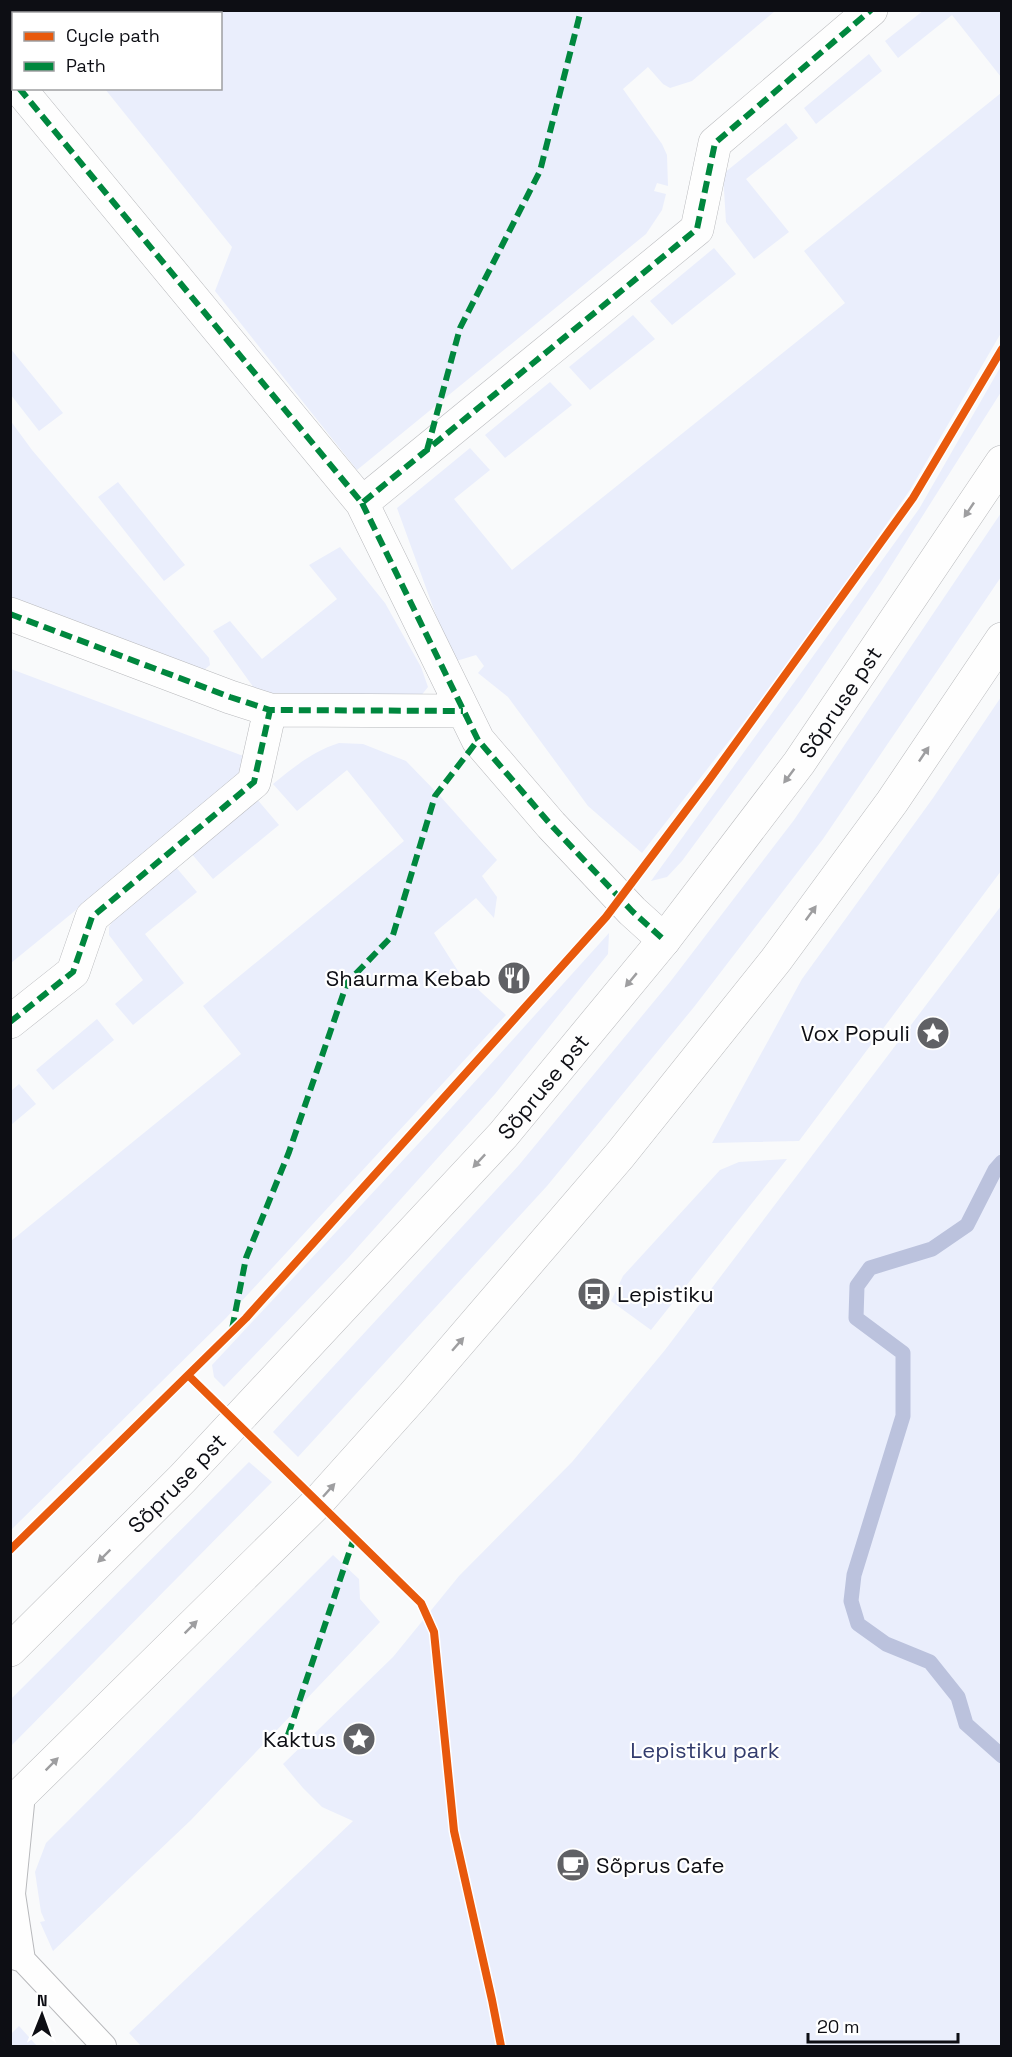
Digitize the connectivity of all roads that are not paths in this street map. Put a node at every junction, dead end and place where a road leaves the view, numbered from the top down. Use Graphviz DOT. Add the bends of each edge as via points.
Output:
graph roads {
  1 [pos="871,10"];
  2 [pos="21,90"];
  3 [pos="1002,462"];
  4 [pos="362,503"];
  5 [pos="10,614"];
  6 [pos="1002,639"];
  7 [pos="270,710"];
  8 [pos="463,711"];
  9 [pos="664,940"];
  10 [pos="10,1022"];
  11 [pos="10,1650"];
  12 [pos="17,1799"];
  13 [pos="17,1958"];
  14 [pos="104,2046"];
  1 -- 4 [label="main road" via="715,143 697,229"];
  2 -- 4 [label="main road"];
  3 -- 9 [label="main road, Sõpruse pst, one-way" via="799,763"];
  4 -- 8 [label="main road"];
  5 -- 7 [label="main road"];
  12 -- 6 [label="main road, one-way" via="318,1502 620,1155 776,960 892,802"];
  7 -- 8 [label="main road"];
  7 -- 10 [label="main road" via="254,782 92,917 73,972"];
  8 -- 9 [label="main road" via="478,740 551,825"];
  9 -- 11 [label="main road, Sõpruse pst, one-way" via="503,1135 182,1479"];
  12 -- 13 [label="lane" via="13,1894"];
  13 -- 14 [label="lane"];
}
